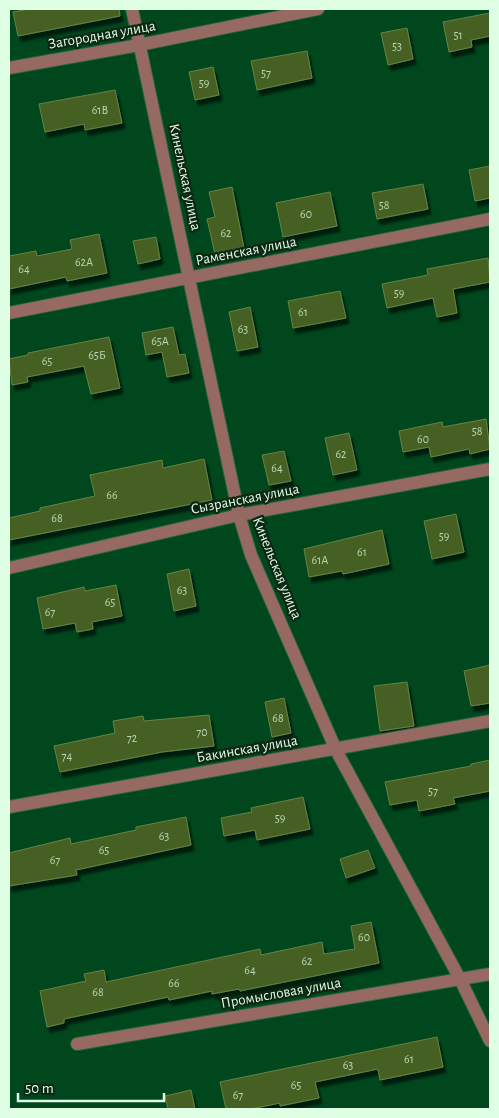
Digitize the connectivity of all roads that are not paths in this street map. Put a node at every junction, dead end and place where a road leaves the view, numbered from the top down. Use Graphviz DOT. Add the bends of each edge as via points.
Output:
graph roads {
  1 [pos="132,9"];
  2 [pos="318,9"];
  3 [pos="139,45"];
  4 [pos="9,68"];
  5 [pos="490,219"];
  6 [pos="190,278"];
  7 [pos="9,313"];
  8 [pos="490,469"];
  9 [pos="239,516"];
  10 [pos="9,568"];
  11 [pos="490,721"];
  12 [pos="336,750"];
  13 [pos="9,807"];
  14 [pos="490,974"];
  15 [pos="460,979"];
  16 [pos="490,1041"];
  17 [pos="77,1044"];
  1 -- 3 [label="street, Кинельская улица"];
  2 -- 3 [label="street, Загородная улица"];
  3 -- 4 [label="street, Загородная улица"];
  3 -- 6 [label="street, Кинельская улица"];
  5 -- 6 [label="street, Раменская улица"];
  6 -- 7 [label="street, Раменская улица"];
  6 -- 9 [label="street, Кинельская улица"];
  8 -- 9 [label="street, Сызранская улица"];
  9 -- 10 [label="street, Сызранская улица"];
  9 -- 12 [label="street, Кинельская улица" via="252,555"];
  11 -- 12 [label="street, Бакинская улица"];
  12 -- 13 [label="street, Бакинская улица"];
  12 -- 15 [label="street, Кинельская улица"];
  14 -- 15 [label="street, Промысловая улица"];
  15 -- 16 [label="street, Кинельская улица"];
  15 -- 17 [label="street, Промысловая улица"];
}
